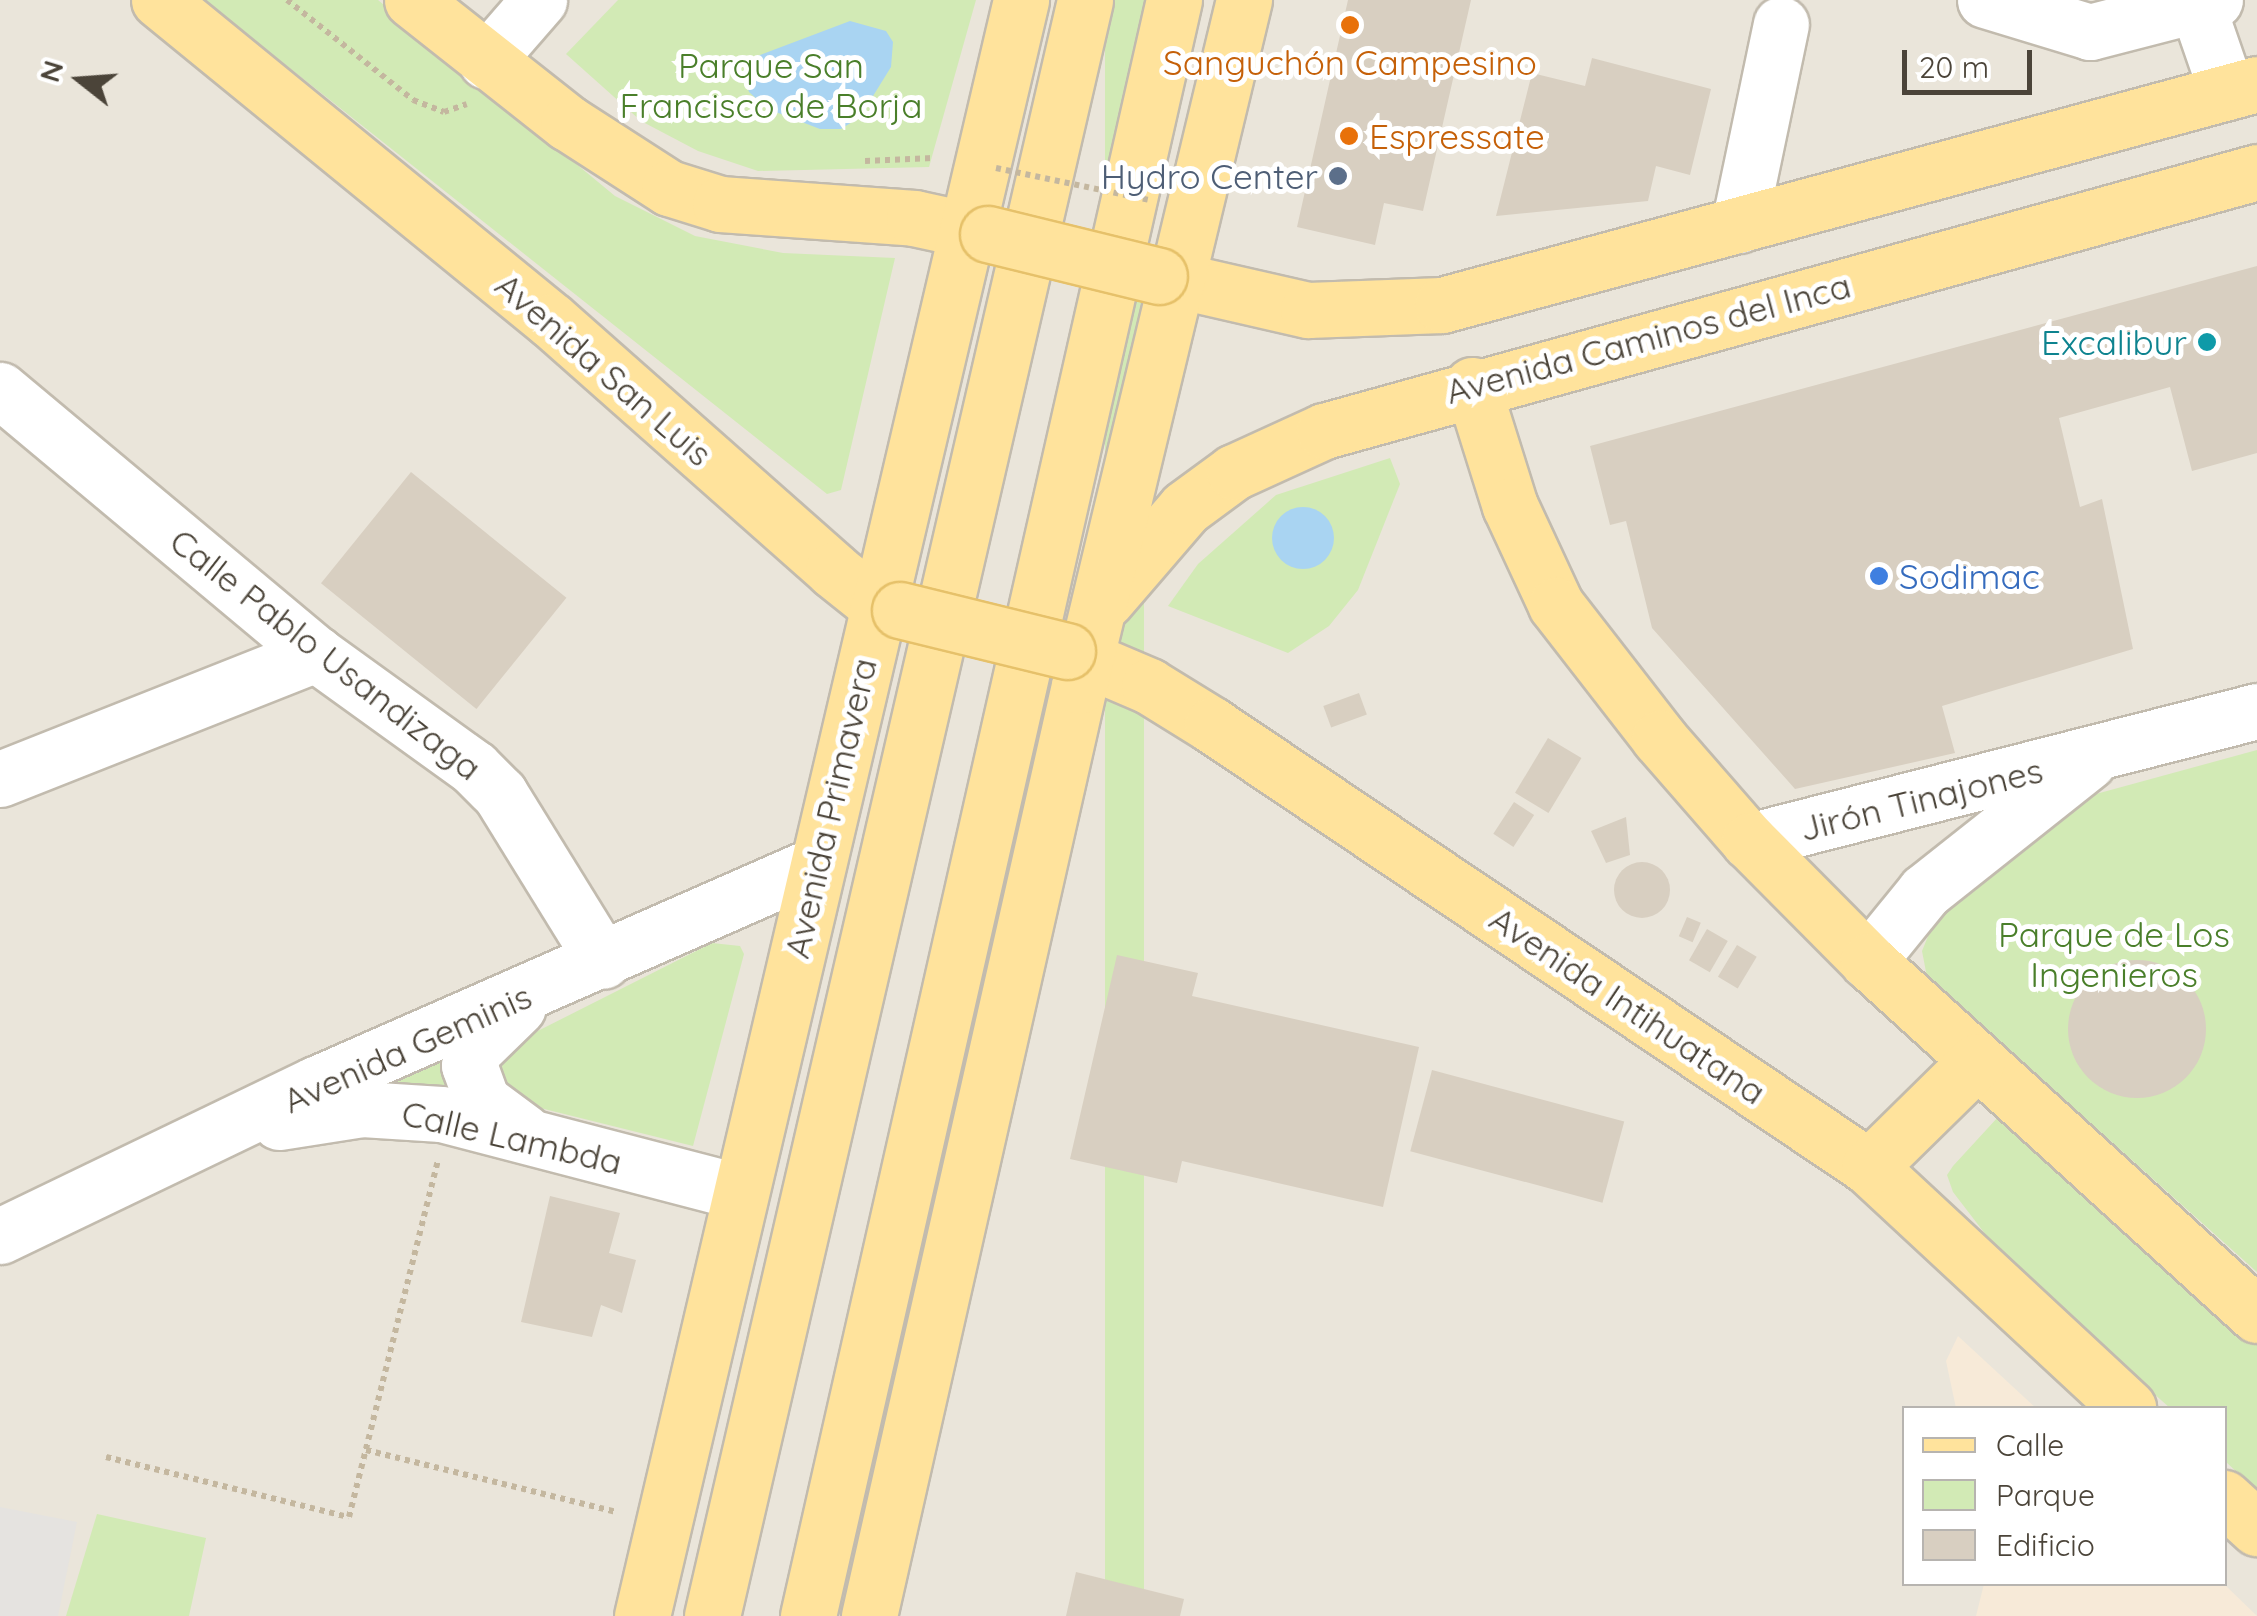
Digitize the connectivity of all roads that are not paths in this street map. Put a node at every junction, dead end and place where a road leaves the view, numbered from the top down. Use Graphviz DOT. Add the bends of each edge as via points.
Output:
graph roads {
  1 [pos="158,0"];
  2 [pos="412,0"];
  3 [pos="540,0"];
  4 [pos="1021,0"];
  5 [pos="1085,0"];
  6 [pos="1174,0"];
  7 [pos="1244,0"];
  8 [pos="1986,0"];
  9 [pos="2206,2"];
  10 [pos="1781,24"];
  11 [pos="486,61"];
  12 [pos="2242,88"];
  13 [pos="2257,172"];
  14 [pos="1740,224"];
  15 [pos="978,232"];
  16 [pos="1169,279"];
  17 [pos="1472,386"];
  18 [pos="0,390"];
  19 [pos="888,608"];
  20 [pos="1084,639"];
  21 [pos="316,654"];
  22 [pos="2257,711"];
  23 [pos="2094,756"];
  24 [pos="0,779"];
  25 [pos="1748,841"];
  26 [pos="817,864"];
  27 [pos="603,961"];
  28 [pos="1868,961"];
  29 [pos="536,992"];
  30 [pos="1977,1061"];
  31 [pos="222,1134"];
  32 [pos="533,1138"];
  33 [pos="1869,1168"];
  34 [pos="740,1192"];
  35 [pos="0,1236"];
  36 [pos="2257,1315"];
  37 [pos="2126,1406"];
  38 [pos="2227,1501"];
  39 [pos="2257,1528"];
  40 [pos="642,1616"];
  41 [pos="712,1616"];
  42 [pos="808,1616"];
  43 [pos="869,1616"];
  1 -- 19 [label="main road, Avenida San Luis" via="552,321"];
  2 -- 11 [label="main road"];
  3 -- 11 [label="street"];
  4 -- 15 [label="main road, Avenida Primavera"];
  5 -- 41 [label="main road, Avenida Primavera"];
  6 -- 42 [label="main road"];
  7 -- 16 [label="main road"];
  8 -- 9 [label="street" via="2090,32"];
  9 -- 12 [label="street"];
  10 -- 14 [label="street"];
  11 -- 15 [label="main road" via="616,158 669,188 720,204 865,213"];
  12 -- 14 [label="main road"];
  13 -- 17 [label="main road, Avenida Caminos del Inca"];
  14 -- 16 [label="main road" via="1407,309 1308,310"];
  15 -- 16 [label="main road, bridge"];
  15 -- 19 [label="main road, Avenida Primavera"];
  16 -- 20 [label="main road"];
  17 -- 20 [label="main road, Avenida Caminos del Inca" via="1324,431 1234,472 1185,508"];
  17 -- 25 [label="main road" via="1510,506 1556,605"];
  18 -- 21 [label="street, Calle Pablo Usandizaga"];
  19 -- 20 [label="main road, Avenida San Luis, bridge"];
  19 -- 26 [label="main road, Avenida Primavera"];
  20 -- 33 [label="main road, Avenida Intihuatana"];
  20 -- 43 [label="main road"];
  21 -- 24 [label="street"];
  21 -- 27 [label="street, Calle Pablo Usandizaga" via="500,794"];
  22 -- 23 [label="street, Jirón Tinajones"];
  23 -- 25 [label="street, Jirón Tinajones"];
  23 -- 28 [label="street, Jirón Tinajones" via="1926,891"];
  25 -- 28 [label="main road"];
  26 -- 27 [label="street, Avenida Geminis"];
  26 -- 34 [label="main road, Avenida Primavera"];
  27 -- 29 [label="street, Avenida Geminis"];
  28 -- 30 [label="main road"];
  29 -- 31 [label="street, Avenida Geminis" via="316,1084"];
  29 -- 32 [label="street" via="486,1036 469,1065 482,1102"];
  30 -- 33 [label="main road"];
  30 -- 36 [label="main road"];
  31 -- 32 [label="street, Calle Lambda" via="362,1109 442,1114"];
  31 -- 35 [label="street, Avenida Geminis"];
  32 -- 34 [label="street, Calle Lambda"];
  33 -- 37 [label="main road, Avenida Intihuatana"];
  34 -- 40 [label="main road, Avenida Primavera"];
  38 -- 39 [label="main road"];
}
